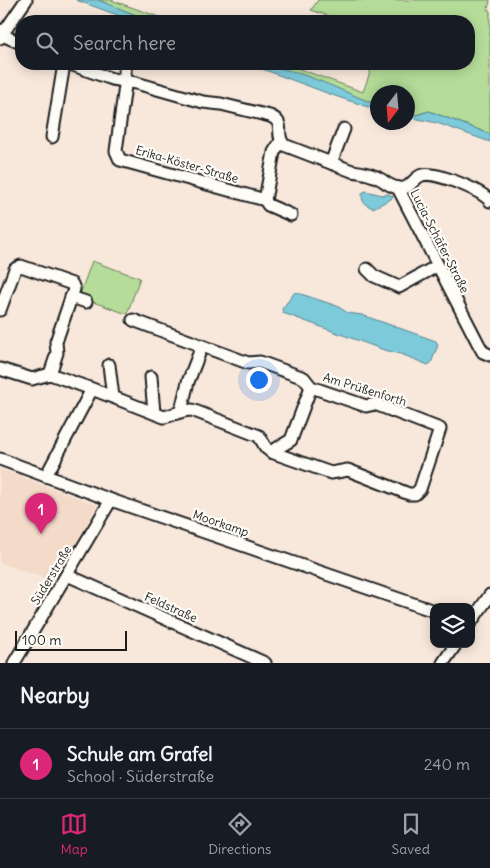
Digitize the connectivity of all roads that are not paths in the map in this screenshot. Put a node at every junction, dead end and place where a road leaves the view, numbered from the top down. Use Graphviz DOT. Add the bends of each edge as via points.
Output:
graph roads {
  1 [pos="26,0"];
  2 [pos="15,15"];
  3 [pos="15,15"];
  4 [pos="1,35"];
  5 [pos="15,41"];
  6 [pos="63,70"];
  7 [pos="87,70"];
  8 [pos="125,70"];
  9 [pos="125,81"];
  10 [pos="344,129"];
  11 [pos="52,137"];
  12 [pos="281,141"];
  13 [pos="331,163"];
  14 [pos="398,188"];
  15 [pos="265,200"];
  16 [pos="490,201"];
  17 [pos="291,215"];
  18 [pos="437,266"];
  19 [pos="367,268"];
  20 [pos="72,297"];
  21 [pos="86,302"];
  22 [pos="0,310"];
  23 [pos="133,320"];
  24 [pos="202,346"];
  25 [pos="490,355"];
  26 [pos="109,365"];
  27 [pos="0,369"];
  28 [pos="50,374"];
  29 [pos="151,377"];
  30 [pos="311,386"];
  31 [pos="92,389"];
  32 [pos="113,397"];
  33 [pos="181,410"];
  34 [pos="154,413"];
  35 [pos="271,452"];
  36 [pos="0,459"];
  37 [pos="46,476"];
  38 [pos="112,500"];
  39 [pos="66,575"];
  40 [pos="490,595"];
  41 [pos="430,610"];
  42 [pos="475,616"];
  43 [pos="453,648"];
  44 [pos="14,663"];
  45 [pos="265,663"];
  46 [pos="443,663"];
  1 -- 3 [label="street"];
  2 -- 4 [label="street"];
  4 -- 5 [label="street"];
  6 -- 11 [label="street"];
  7 -- 9 [label="street"];
  8 -- 9 [label="street"];
  9 -- 12 [label="street" via="270,116 280,124"];
  9 -- 15 [label="street, Erika-Köster-Straße" via="116,151 120,160"];
  10 -- 13 [label="street"];
  12 -- 13 [label="street"];
  12 -- 15 [label="street" via="274,152"];
  13 -- 14 [label="street"];
  14 -- 16 [label="street" via="405,188 422,175 433,175 473,189"];
  14 -- 18 [label="street, Lucia-Schäfer-Straße"];
  15 -- 17 [label="street, Erika-Köster-Straße" via="268,205"];
  18 -- 19 [label="street" via="399,287 374,276"];
  18 -- 25 [label="street, Lucia-Schäfer-Straße" via="483,352"];
  20 -- 21 [label="street"];
  20 -- 22 [label="street" via="72,284 21,266 15,269"];
  20 -- 28 [label="street" via="56,342 57,353"];
  23 -- 24 [label="street, Am Prüßenforth"];
  24 -- 30 [label="street, Am Prüßenforth" via="304,378"];
  24 -- 33 [label="street"];
  26 -- 32 [label="street"];
  27 -- 28 [label="street" via="32,379"];
  28 -- 31 [label="street, Am Prüßenforth"];
  29 -- 34 [label="street"];
  30 -- 35 [label="street" via="291,440"];
  30 -- 35 [label="street, Am Prüßenforth" via="366,406 375,404 440,428 418,492 409,494 348,470 331,473"];
  31 -- 32 [label="street, Am Prüßenforth"];
  31 -- 37 [label="street"];
  32 -- 34 [label="street, Am Prüßenforth"];
  33 -- 34 [label="street, Am Prüßenforth" via="164,417"];
  33 -- 35 [label="street, Am Prüßenforth" via="192,410 259,436"];
  36 -- 37 [label="street, Moorkamp"];
  37 -- 38 [label="street, Moorkamp"];
  38 -- 39 [label="street, Süderstraße"];
  38 -- 41 [label="street, Moorkamp"];
  39 -- 44 [label="street, Süderstraße"];
  39 -- 45 [label="street, Feldstraße"];
  40 -- 42 [label="street"];
  43 -- 46 [label="street"];
}
